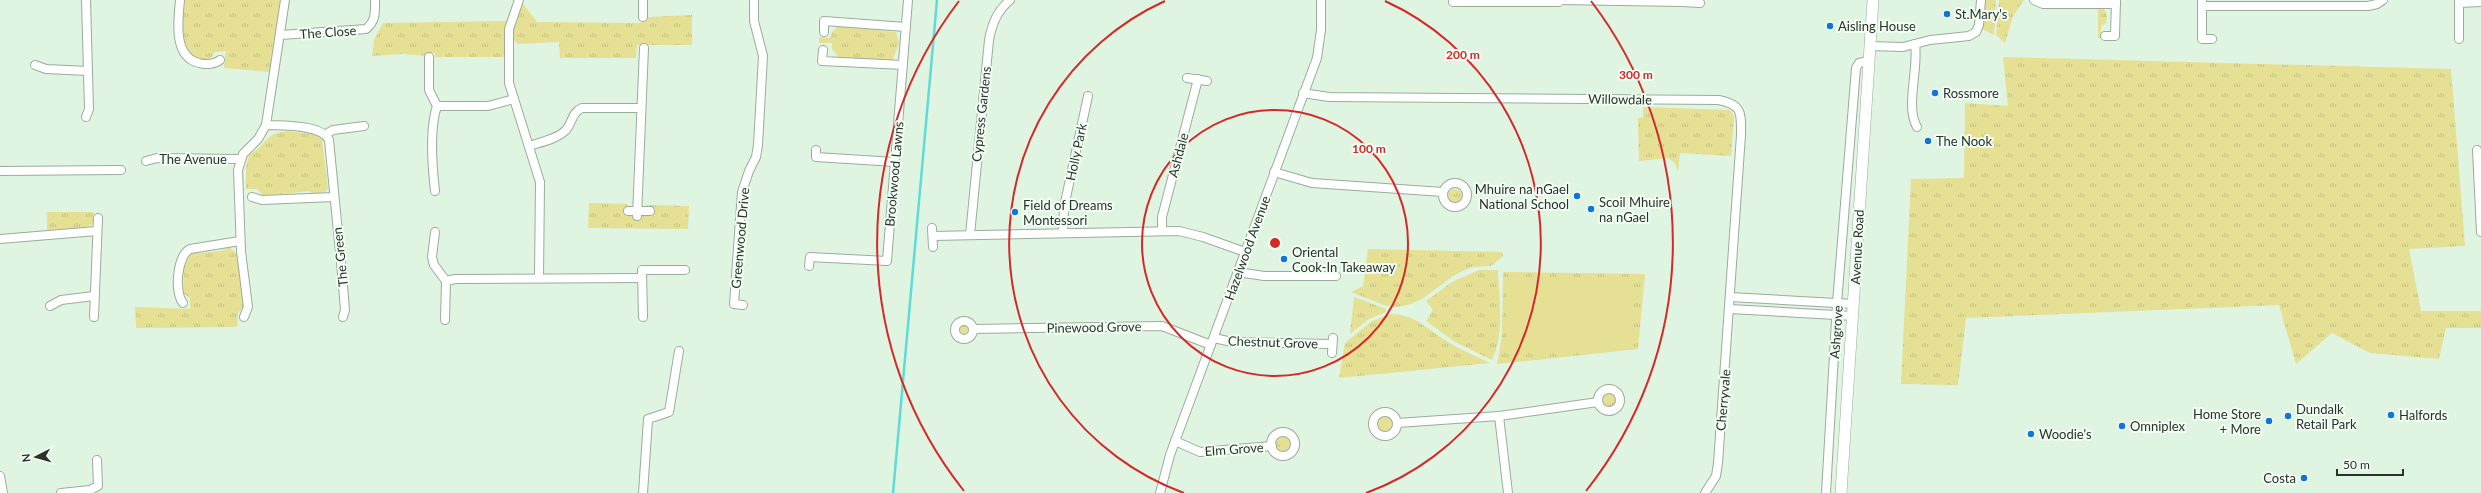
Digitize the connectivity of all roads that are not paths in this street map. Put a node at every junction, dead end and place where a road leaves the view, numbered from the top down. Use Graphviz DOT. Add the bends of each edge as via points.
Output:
graph roads {
  1 [pos="86,0"];
  2 [pos="180,0"];
  3 [pos="285,0"];
  4 [pos="375,0"];
  5 [pos="519,0"];
  6 [pos="643,0"];
  7 [pos="754,0"];
  8 [pos="908,0"];
  9 [pos="1010,0"];
  10 [pos="1321,0"];
  11 [pos="1873,0"];
  12 [pos="1981,0"];
  13 [pos="2034,0"];
  14 [pos="2383,0"];
  15 [pos="1472,1"];
  16 [pos="1559,1"];
  17 [pos="1682,1"];
  18 [pos="2459,1"];
  19 [pos="1453,2"];
  20 [pos="2116,2"];
  21 [pos="2299,2"];
  22 [pos="2481,2"];
  23 [pos="1700,3"];
  24 [pos="2202,3"];
  25 [pos="643,16"];
  26 [pos="906,26"];
  27 [pos="824,32"];
  28 [pos="281,35"];
  29 [pos="2105,36"];
  30 [pos="2212,39"];
  31 [pos="2459,39"];
  32 [pos="1915,44"];
  33 [pos="1869,46"];
  34 [pos="644,48"];
  35 [pos="823,50"];
  36 [pos="429,57"];
  37 [pos="220,60"];
  38 [pos="1868,61"];
  39 [pos="35,65"];
  40 [pos="903,65"];
  41 [pos="88,70"];
  42 [pos="1187,78"];
  43 [pos="1198,79"];
  44 [pos="1207,81"];
  45 [pos="1303,93"];
  46 [pos="1088,96"];
  47 [pos="514,99"];
  48 [pos="437,106"];
  49 [pos="640,108"];
  50 [pos="86,117"];
  51 [pos="266,125"];
  52 [pos="364,126"];
  53 [pos="1917,127"];
  54 [pos="326,134"];
  55 [pos="529,146"];
  56 [pos="816,150"];
  57 [pos="2477,150"];
  58 [pos="240,159"];
  59 [pos="146,161"];
  60 [pos="895,162"];
  61 [pos="121,170"];
  62 [pos="0,171"];
  63 [pos="1274,172"];
  64 [pos="435,190"];
  65 [pos="1443,192"];
  66 [pos="252,197"];
  67 [pos="334,197"];
  68 [pos="628,211"];
  69 [pos="650,211"];
  70 [pos="638,213"];
  71 [pos="98,218"];
  72 [pos="1162,230"];
  73 [pos="97,231"];
  74 [pos="435,232"];
  75 [pos="1063,232"];
  76 [pos="2481,232"];
  77 [pos="970,234"];
  78 [pos="0,239"];
  79 [pos="240,241"];
  80 [pos="933,247"];
  81 [pos="1245,252"];
  82 [pos="809,266"];
  83 [pos="685,270"];
  84 [pos="1238,272"];
  85 [pos="1336,276"];
  86 [pos="539,278"];
  87 [pos="642,278"];
  88 [pos="446,281"];
  89 [pos="94,296"];
  90 [pos="183,303"];
  91 [pos="1730,303"];
  92 [pos="1837,303"];
  93 [pos="1854,304"];
  94 [pos="743,305"];
  95 [pos="50,306"];
  96 [pos="1837,315"];
  97 [pos="1853,316"];
  98 [pos="94,317"];
  99 [pos="244,317"];
  100 [pos="343,317"];
  101 [pos="643,317"];
  102 [pos="445,320"];
  103 [pos="973,329"];
  104 [pos="1213,342"];
  105 [pos="679,351"];
  106 [pos="1332,353"];
  107 [pos="1598,402"];
  108 [pos="1499,416"];
  109 [pos="1397,423"];
  110 [pos="1175,442"];
  111 [pos="1272,446"];
  112 [pos="97,460"];
  113 [pos="0,476"];
  114 [pos="3,493"];
  115 [pos="61,493"];
  116 [pos="643,493"];
  117 [pos="1160,493"];
  118 [pos="1508,493"];
  119 [pos="1705,493"];
  120 [pos="1826,493"];
  121 [pos="1841,493"];
  1 -- 41 [label="street"];
  2 -- 37 [label="street" via="178,32 182,52 191,61 201,64 212,64"];
  3 -- 28 [label="street"];
  4 -- 28 [label="street, The Close" via="375,15 372,24 366,30"];
  5 -- 47 [label="street" via="509,30 509,84"];
  6 -- 25 [label="street"];
  7 -- 94 [label="street, Greenwood Drive" via="754,21 762,56 762,80 756,157 742,192 734,304"];
  8 -- 26 [label="street, Brookwood Lawns"];
  9 -- 77 [label="street, Cypress Gardens" via="998,12 992,24 989,40"];
  10 -- 45 [label="street, Hazelwood Avenue" via="1321,30 1316,58"];
  11 -- 33 [label="main road, Avenue Road"];
  12 -- 32 [label="street" via="1976,32 1969,36"];
  13 -- 20 [label="street" via="2043,4"];
  14 -- 21 [label="street" via="2368,6"];
  15 -- 16 [label="street"];
  15 -- 19 [label="street"];
  16 -- 17 [label="street"];
  17 -- 23 [label="street"];
  18 -- 22 [label="street"];
  18 -- 31 [label="street"];
  20 -- 29 [label="street" via="2115,36"];
  21 -- 24 [label="street"];
  24 -- 30 [label="street" via="2202,39"];
  26 -- 27 [label="street" via="824,22"];
  26 -- 40 [label="street, Brookwood Lawns"];
  28 -- 51 [label="street"];
  32 -- 33 [label="street"];
  32 -- 53 [label="street" via="1917,53 1912,110"];
  33 -- 38 [label="main road, Avenue Road"];
  34 -- 49 [label="street"];
  35 -- 40 [label="street" via="822,61"];
  36 -- 48 [label="street" via="429,90"];
  38 -- 92 [label="street, Ashgrove" via="1859,63 1856,68"];
  38 -- 93 [label="main road, Avenue Road"];
  39 -- 41 [label="street" via="46,70"];
  40 -- 60 [label="street, Brookwood Lawns"];
  41 -- 50 [label="street" via="89,109"];
  42 -- 43 [label="street"];
  43 -- 44 [label="street"];
  43 -- 72 [label="street, Ashdale" via="1162,217"];
  45 -- 63 [label="street, Hazelwood Avenue"];
  45 -- 91 [label="street, Willowdale" via="1329,97 1600,98 1731,102 1738,107 1741,116"];
  46 -- 75 [label="street, Holly Park" via="1064,207"];
  47 -- 48 [label="street" via="488,106"];
  47 -- 55 [label="street"];
  48 -- 64 [label="street" via="434,126"];
  49 -- 55 [label="street" via="582,108 575,111 567,129 558,136"];
  49 -- 70 [label="street"];
  51 -- 54 [label="street" via="318,129"];
  51 -- 58 [label="street"];
  52 -- 54 [label="street" via="333,130"];
  54 -- 67 [label="street, The Green" via="329,140"];
  55 -- 86 [label="street" via="540,182"];
  56 -- 60 [label="street" via="816,157"];
  57 -- 76 [label="street"];
  58 -- 59 [label="street, The Avenue" via="157,158"];
  58 -- 79 [label="street"];
  60 -- 82 [label="street, Brookwood Lawns" via="887,261 810,257"];
  61 -- 62 [label="street"];
  63 -- 65 [label="street" via="1312,183"];
  63 -- 81 [label="street, Hazelwood Avenue"];
  66 -- 67 [label="street" via="262,200"];
  67 -- 100 [label="street, The Green" via="344,302"];
  68 -- 70 [label="street"];
  69 -- 70 [label="street"];
  71 -- 73 [label="street"];
  72 -- 75 [label="street"];
  72 -- 81 [label="street" via="1203,237"];
  73 -- 78 [label="street"];
  73 -- 89 [label="street"];
  74 -- 88 [label="street" via="433,261"];
  75 -- 77 [label="street"];
  77 -- 80 [label="street" via="933,232"];
  79 -- 90 [label="street" via="190,249 184,253 180,260 179,293"];
  79 -- 99 [label="street" via="248,307"];
  81 -- 84 [label="street, Hazelwood Avenue"];
  83 -- 87 [label="street" via="642,270"];
  84 -- 85 [label="street" via="1264,276"];
  84 -- 104 [label="street, Hazelwood Avenue"];
  86 -- 87 [label="street"];
  86 -- 88 [label="street"];
  87 -- 101 [label="street"];
  88 -- 102 [label="street"];
  89 -- 95 [label="street" via="61,300"];
  89 -- 98 [label="street"];
  91 -- 92 [label="street"];
  91 -- 96 [label="street"];
  91 -- 119 [label="street, Cherryvale" via="1718,463 1716,476"];
  92 -- 93 [label="street"];
  92 -- 96 [label="street, Ashgrove"];
  93 -- 97 [label="main road, Avenue Road"];
  96 -- 97 [label="street"];
  96 -- 120 [label="street, Ashgrove"];
  97 -- 121 [label="main road, Avenue Road"];
  103 -- 104 [label="street, Pinewood Grove" via="1162,326"];
  104 -- 106 [label="street, Chestnut Grove" via="1332,341"];
  104 -- 110 [label="street, Hazelwood Avenue"];
  105 -- 116 [label="street" via="669,412 648,419"];
  107 -- 108 [label="street"];
  108 -- 109 [label="street"];
  108 -- 118 [label="street"];
  110 -- 111 [label="street, Elm Grove" via="1200,452"];
  110 -- 117 [label="street, Hazelwood Avenue"];
  112 -- 115 [label="street" via="98,486 90,490"];
  113 -- 114 [label="street"];
}
